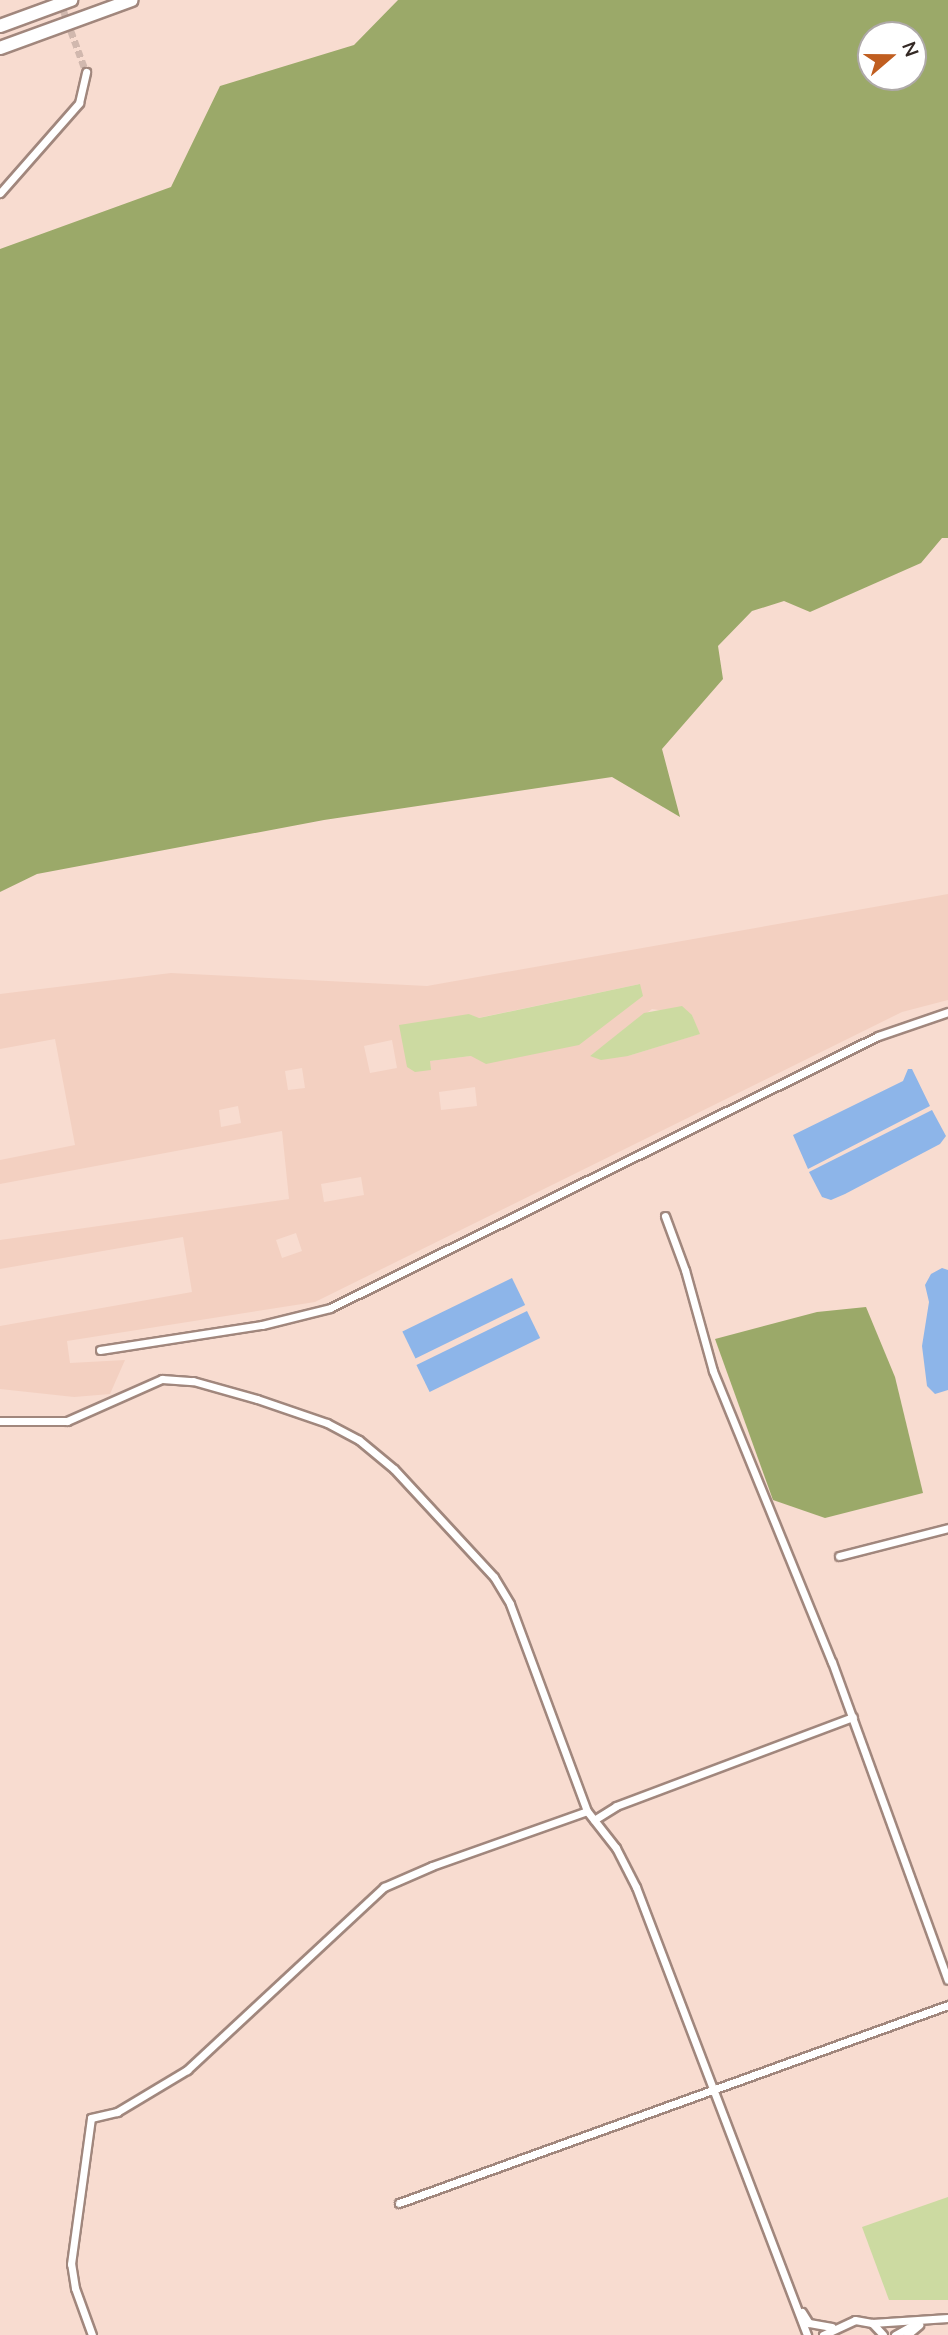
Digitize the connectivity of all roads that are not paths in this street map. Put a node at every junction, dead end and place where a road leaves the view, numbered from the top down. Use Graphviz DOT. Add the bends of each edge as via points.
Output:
graph roads {
  1 [pos="71,0"];
  2 [pos="132,0"];
  3 [pos="0,26"];
  4 [pos="0,48"];
  5 [pos="86,72"];
  6 [pos="0,193"];
  7 [pos="948,1012"];
  8 [pos="665,1216"];
  9 [pos="100,1350"];
  10 [pos="0,1421"];
  11 [pos="946,1528"];
  12 [pos="948,1540"];
  13 [pos="839,1556"];
  14 [pos="853,1717"];
  15 [pos="587,1811"];
  16 [pos="594,1820"];
  17 [pos="948,1980"];
  18 [pos="948,2005"];
  19 [pos="714,2087"];
  20 [pos="399,2203"];
  21 [pos="795,2299"];
  22 [pos="948,2319"];
  23 [pos="925,2320"];
  24 [pos="872,2323"];
  25 [pos="836,2327"];
  26 [pos="92,2335"];
  27 [pos="807,2335"];
  28 [pos="823,2335"];
  29 [pos="883,2335"];
  30 [pos="895,2335"];
  31 [pos="907,2335"];
  1 -- 3 [label="highway"];
  2 -- 4 [label="highway"];
  5 -- 6 [label="street" via="79,103"];
  7 -- 9 [label="street" via="878,1036 330,1308 262,1325"];
  8 -- 14 [label="street" via="713,1371"];
  10 -- 15 [label="street" via="67,1421 146,1384 178,1378 293,1411 359,1440 394,1469 503,1589"];
  11 -- 12 [label="street"];
  11 -- 13 [label="street"];
  14 -- 16 [label="street" via="616,1806"];
  14 -- 17 [label="street"];
  15 -- 16 [label="street"];
  15 -- 26 [label="street" via="420,1870 384,1888 187,2070 117,2112 91,2118 71,2264"];
  16 -- 19 [label="street" via="628,1867"];
  18 -- 19 [label="street"];
  19 -- 20 [label="street"];
  19 -- 21 [label="street"];
  21 -- 25 [label="street" via="809,2323"];
  21 -- 27 [label="street"];
  22 -- 23 [label="street"];
  23 -- 24 [label="street"];
  23 -- 30 [label="street"];
  23 -- 31 [label="street"];
  24 -- 25 [label="street" via="855,2320"];
  24 -- 29 [label="street"];
  25 -- 28 [label="street"];
}
